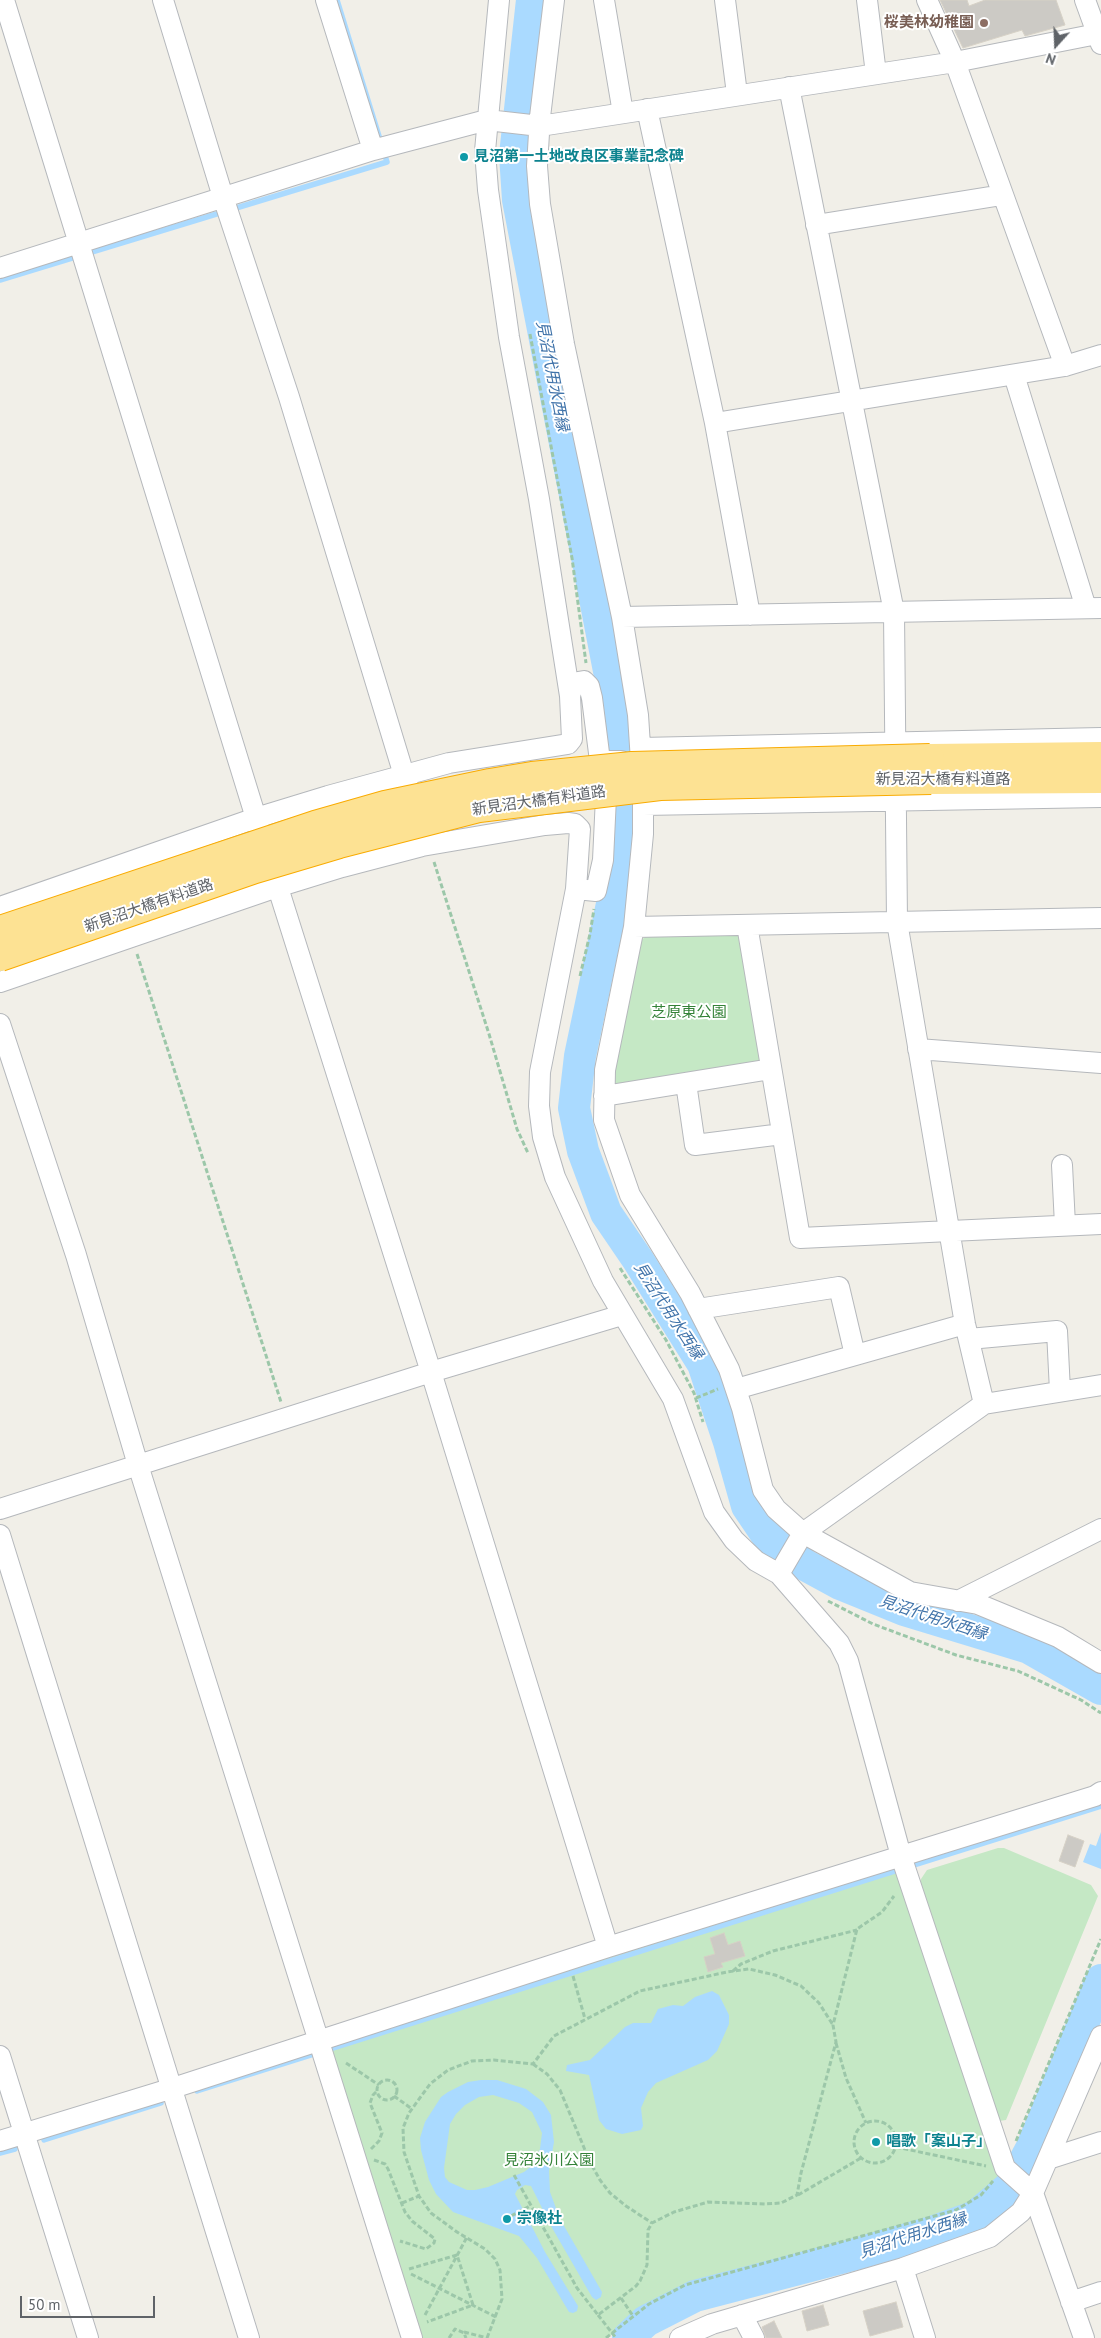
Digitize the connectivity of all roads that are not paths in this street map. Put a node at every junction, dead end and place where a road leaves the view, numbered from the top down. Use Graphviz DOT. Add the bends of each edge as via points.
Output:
graph roads {
  1 [pos="4,0"];
  2 [pos="164,0"];
  3 [pos="326,0"];
  4 [pos="499,0"];
  5 [pos="554,0"];
  6 [pos="604,0"];
  7 [pos="725,0"];
  8 [pos="867,0"];
  9 [pos="927,0"];
  10 [pos="1085,0"];
  11 [pos="1099,39"];
  12 [pos="955,62"];
  13 [pos="876,74"];
  14 [pos="789,87"];
  15 [pos="737,94"];
  16 [pos="647,109"];
  17 [pos="623,113"];
  18 [pos="497,121"];
  19 [pos="540,126"];
  20 [pos="373,150"];
  21 [pos="1002,195"];
  22 [pos="223,197"];
  23 [pos="816,226"];
  24 [pos="79,244"];
  25 [pos="0,268"];
  26 [pos="1101,355"];
  27 [pos="1066,366"];
  28 [pos="1014,375"];
  29 [pos="851,401"];
  30 [pos="714,423"];
  31 [pos="1093,608"];
  32 [pos="894,612"];
  33 [pos="750,615"];
  34 [pos="622,617"];
  35 [pos="570,696"];
  36 [pos="1101,738"];
  37 [pos="896,743"];
  38 [pos="641,753"];
  39 [pos="1101,756"];
  40 [pos="930,769"];
  41 [pos="404,775"];
  42 [pos="1101,779"];
  43 [pos="1101,797"];
  44 [pos="643,799"];
  45 [pos="897,800"];
  46 [pos="256,818"];
  47 [pos="429,844"];
  48 [pos="279,886"];
  49 [pos="576,889"];
  50 [pos="0,907"];
  51 [pos="1101,918"];
  52 [pos="897,922"];
  53 [pos="747,925"];
  54 [pos="634,927"];
  55 [pos="0,930"];
  56 [pos="0,957"];
  57 [pos="0,982"];
  58 [pos="0,1024"];
  59 [pos="918,1049"];
  60 [pos="1101,1063"];
  61 [pos="771,1070"];
  62 [pos="686,1083"];
  63 [pos="604,1096"];
  64 [pos="782,1134"];
  65 [pos="1062,1165"];
  66 [pos="1101,1224"];
  67 [pos="1066,1225"];
  68 [pos="949,1230"];
  69 [pos="698,1309"];
  70 [pos="622,1314"];
  71 [pos="967,1332"];
  72 [pos="855,1355"];
  73 [pos="431,1372"];
  74 [pos="1101,1384"];
  75 [pos="729,1389"];
  76 [pos="1060,1391"];
  77 [pos="984,1404"];
  78 [pos="138,1465"];
  79 [pos="0,1509"];
  80 [pos="1101,1529"];
  81 [pos="803,1533"];
  82 [pos="0,1535"];
  83 [pos="781,1569"];
  84 [pos="958,1601"];
  85 [pos="1101,1663"];
  86 [pos="1101,1792"];
  87 [pos="901,1856"];
  88 [pos="608,1947"];
  89 [pos="1101,2036"];
  90 [pos="320,2039"];
  91 [pos="0,2056"];
  92 [pos="172,2088"];
  93 [pos="24,2133"];
  94 [pos="0,2141"];
  95 [pos="1101,2142"];
  96 [pos="1048,2159"];
  97 [pos="1033,2193"];
  98 [pos="903,2268"];
  99 [pos="1101,2292"];
  100 [pos="1071,2302"];
  101 [pos="742,2315"];
  102 [pos="416,2331"];
  103 [pos="88,2338"];
  104 [pos="249,2338"];
  105 [pos="680,2338"];
  106 [pos="754,2338"];
  107 [pos="925,2338"];
  108 [pos="1084,2338"];
  1 -- 24 [label="street"];
  2 -- 22 [label="street"];
  3 -- 20 [label="street"];
  4 -- 18 [label="street"];
  5 -- 19 [label="street"];
  6 -- 17 [label="street"];
  7 -- 15 [label="street"];
  8 -- 13 [label="street"];
  9 -- 12 [label="street"];
  10 -- 11 [label="street"];
  11 -- 12 [label="street"];
  12 -- 13 [label="street"];
  12 -- 21 [label="street"];
  13 -- 14 [label="street"];
  14 -- 15 [label="street"];
  14 -- 23 [label="street"];
  15 -- 16 [label="street"];
  16 -- 17 [label="street"];
  16 -- 30 [label="street"];
  17 -- 19 [label="street"];
  18 -- 19 [label="street"];
  18 -- 20 [label="street"];
  18 -- 35 [label="street" via="485,151 489,200"];
  19 -- 34 [label="street" via="537,166 559,316"];
  20 -- 22 [label="street"];
  21 -- 23 [label="street"];
  21 -- 27 [label="street"];
  22 -- 24 [label="street"];
  22 -- 41 [label="street" via="289,397"];
  23 -- 29 [label="street"];
  24 -- 25 [label="street"];
  24 -- 46 [label="street"];
  26 -- 27 [label="street"];
  27 -- 28 [label="street"];
  28 -- 29 [label="street"];
  28 -- 31 [label="street"];
  29 -- 30 [label="street"];
  29 -- 32 [label="street"];
  30 -- 33 [label="street"];
  31 -- 32 [label="street"];
  32 -- 33 [label="street"];
  32 -- 37 [label="street"];
  33 -- 34 [label="street"];
  34 -- 38 [label="street"];
  35 -- 38 [label="street" via="578,682 589,686 600,761"];
  35 -- 41 [label="street" via="572,740 568,744 466,759"];
  36 -- 37 [label="street"];
  37 -- 38 [label="street"];
  37 -- 45 [label="street"];
  38 -- 44 [label="street"];
  39 -- 40 [label="highway, 新見沼大橋有料道路"];
  40 -- 42 [label="highway, 新見沼大橋有料道路"];
  40 -- 55 [label="highway, 新見沼大橋有料道路, bridge" via="632,766 490,783 385,805 315,825"];
  40 -- 56 [label="highway, 新見沼大橋有料道路, bridge" via="660,786 479,808 255,869"];
  41 -- 46 [label="street"];
  41 -- 47 [label="street"];
  43 -- 45 [label="street"];
  44 -- 45 [label="street"];
  44 -- 49 [label="street" via="610,794 606,797 602,860 596,891"];
  44 -- 54 [label="street"];
  45 -- 52 [label="street"];
  46 -- 48 [label="street"];
  46 -- 50 [label="street"];
  47 -- 48 [label="street"];
  47 -- 49 [label="street" via="545,825 575,824 580,829"];
  48 -- 57 [label="street"];
  48 -- 73 [label="street"];
  49 -- 70 [label="street" via="540,1072 542,1137 554,1177 581,1237"];
  51 -- 52 [label="street"];
  52 -- 53 [label="street"];
  52 -- 59 [label="street"];
  53 -- 54 [label="street"];
  53 -- 61 [label="street"];
  54 -- 63 [label="street" via="605,1070"];
  58 -- 78 [label="street" via="76,1255"];
  59 -- 60 [label="street"];
  59 -- 68 [label="street"];
  61 -- 62 [label="street"];
  61 -- 64 [label="street"];
  62 -- 63 [label="street"];
  62 -- 64 [label="street" via="694,1145"];
  63 -- 69 [label="street" via="604,1120 630,1195"];
  64 -- 68 [label="street" via="800,1238"];
  65 -- 67 [label="street"];
  66 -- 67 [label="street"];
  67 -- 68 [label="street"];
  68 -- 71 [label="street"];
  69 -- 72 [label="street" via="839,1287"];
  69 -- 75 [label="street" via="729,1369"];
  70 -- 73 [label="street"];
  70 -- 83 [label="street" via="673,1399 714,1512 734,1540 756,1561"];
  71 -- 72 [label="street"];
  71 -- 76 [label="street" via="1058,1331"];
  71 -- 77 [label="street"];
  72 -- 75 [label="street"];
  73 -- 78 [label="street"];
  73 -- 88 [label="street"];
  74 -- 76 [label="street"];
  75 -- 81 [label="street" via="763,1490 776,1509"];
  76 -- 77 [label="street"];
  77 -- 81 [label="street"];
  78 -- 79 [label="street"];
  78 -- 90 [label="street"];
  80 -- 84 [label="street"];
  81 -- 83 [label="street"];
  81 -- 84 [label="street" via="910,1592"];
  82 -- 92 [label="street"];
  83 -- 87 [label="street" via="839,1643 848,1661"];
  84 -- 85 [label="street" via="978,1604 1058,1637"];
  86 -- 87 [label="street"];
  87 -- 88 [label="street"];
  87 -- 97 [label="street" via="1005,2168"];
  88 -- 90 [label="street"];
  89 -- 96 [label="street"];
  90 -- 92 [label="street"];
  90 -- 102 [label="street"];
  91 -- 93 [label="street"];
  92 -- 93 [label="street"];
  92 -- 104 [label="street"];
  93 -- 94 [label="street"];
  93 -- 103 [label="street"];
  95 -- 96 [label="street"];
  96 -- 97 [label="street"];
  97 -- 98 [label="street" via="1020,2212 990,2237"];
  97 -- 100 [label="street"];
  98 -- 101 [label="street"];
  98 -- 107 [label="street"];
  99 -- 100 [label="street"];
  100 -- 108 [label="street"];
  101 -- 105 [label="street"];
  101 -- 106 [label="street"];
}
